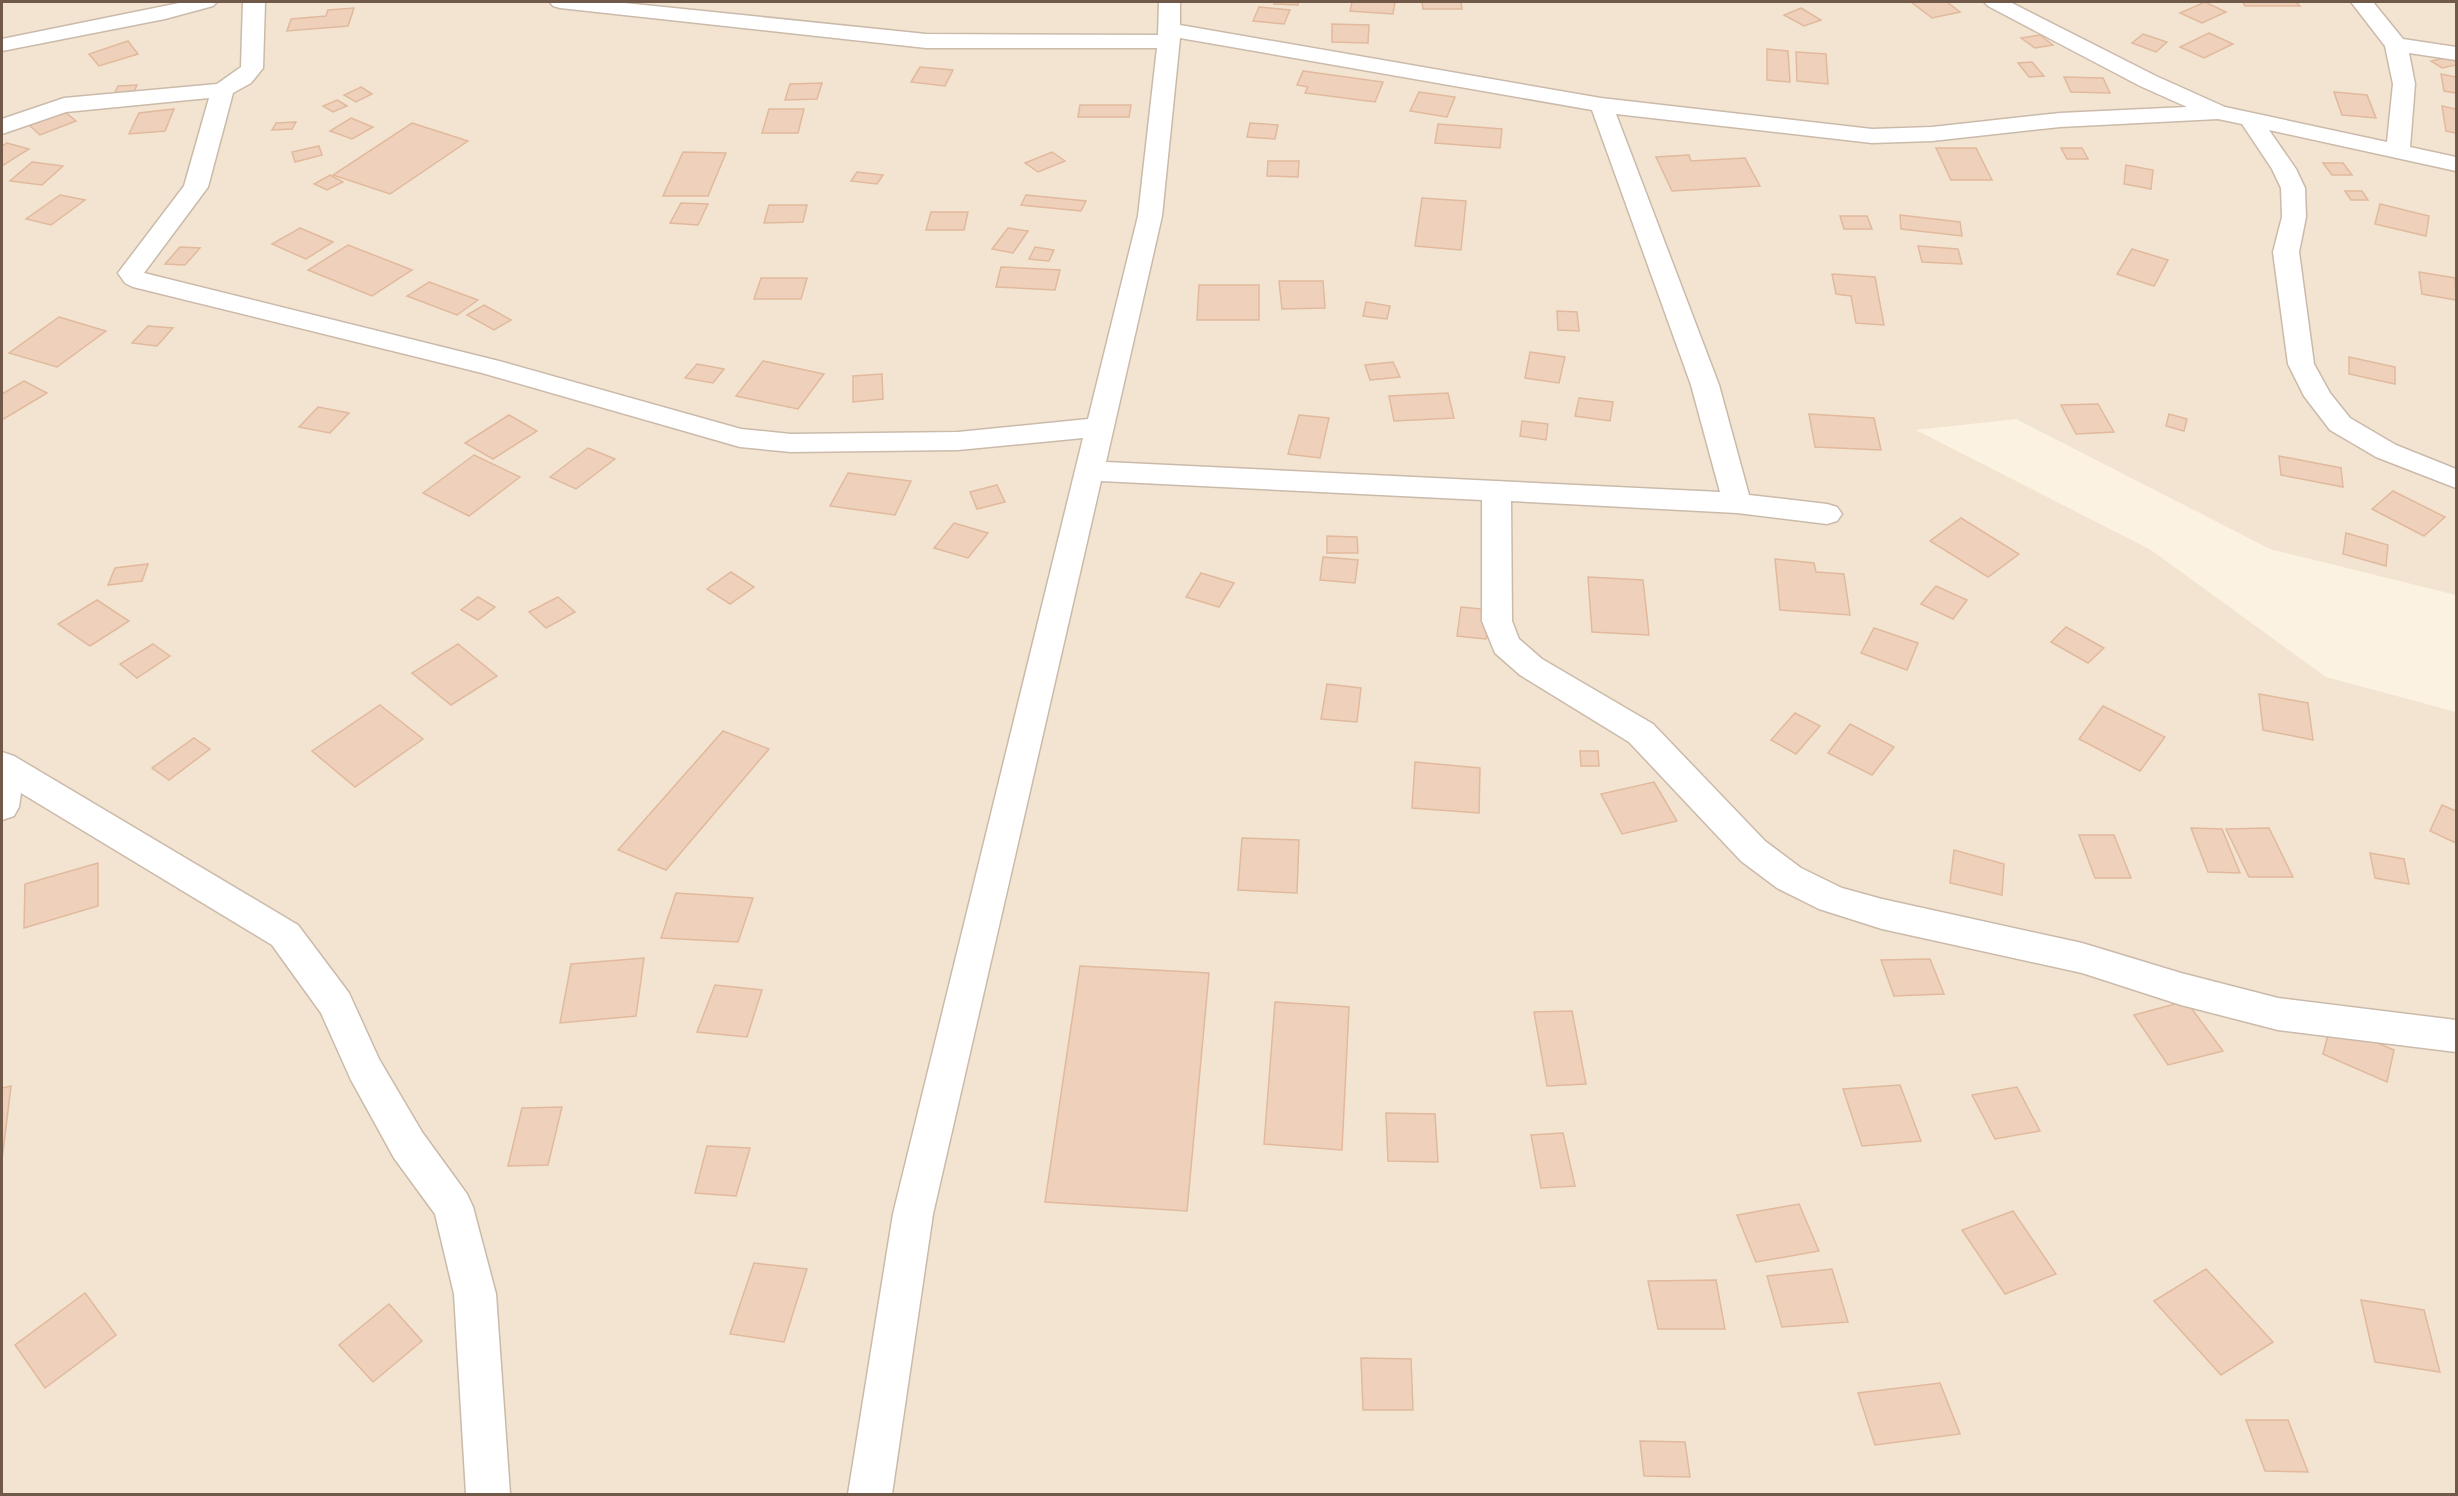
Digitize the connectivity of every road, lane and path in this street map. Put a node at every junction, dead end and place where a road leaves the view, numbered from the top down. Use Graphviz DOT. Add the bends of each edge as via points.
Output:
graph roads {
  1 [pos="206,2"];
  2 [pos="254,2"];
  3 [pos="560,2"];
  4 [pos="1995,2"];
  5 [pos="2362,2"];
  6 [pos="679,8"];
  7 [pos="1169,24"];
  8 [pos="2,45"];
  9 [pos="2396,45"];
  10 [pos="2457,53"];
  11 [pos="223,90"];
  12 [pos="1601,105"];
  13 [pos="2218,112"];
  14 [pos="2250,119"];
  15 [pos="2,128"];
  16 [pos="2397,150"];
  17 [pos="2457,164"];
  18 [pos="1100,428"];
  19 [pos="1089,471"];
  20 [pos="2457,479"];
  21 [pos="1496,491"];
  22 [pos="1737,503"];
  23 [pos="1827,514"];
  24 [pos="5,767"];
  25 [pos="2,807"];
  26 [pos="2457,1036"];
  27 [pos="488,1494"];
  28 [pos="870,1494"];
  1 -- 8 [label="street"];
  2 -- 11 [label="street" via="252,68"];
  3 -- 6 [label="street"];
  4 -- 13 [label="street" via="2148,81"];
  5 -- 9 [label="street"];
  6 -- 7 [label="street" via="926,41"];
  7 -- 12 [label="street"];
  7 -- 18 [label="street" via="1150,216"];
  9 -- 10 [label="street"];
  9 -- 16 [label="street" via="2404,84"];
  11 -- 15 [label="street" via="64,105"];
  11 -- 18 [label="street" via="196,187 131,273 142,282 489,367 740,438 791,443 958,441"];
  12 -- 13 [label="street" via="1872,136"];
  12 -- 22 [label="street" via="1705,385"];
  13 -- 14 [label="street"];
  14 -- 16 [label="street"];
  14 -- 20 [label="street" via="2293,188 2294,217 2286,252 2301,364 2318,396 2340,424 2386,450"];
  16 -- 17 [label="street"];
  18 -- 19 [label="street"];
  19 -- 21 [label="street"];
  19 -- 28 [label="street" via="913,1214"];
  21 -- 22 [label="street"];
  21 -- 26 [label="street" via="1497,621 1506,645 1531,667 1641,733 1753,851 1789,878 1832,899 1882,914 2082,958 2278,1014"];
  22 -- 23 [label="street"];
  24 -- 25 [label="street"];
  24 -- 27 [label="street" via="285,935 336,1004 364,1068 408,1145 453,1207 475,1293"];
}
